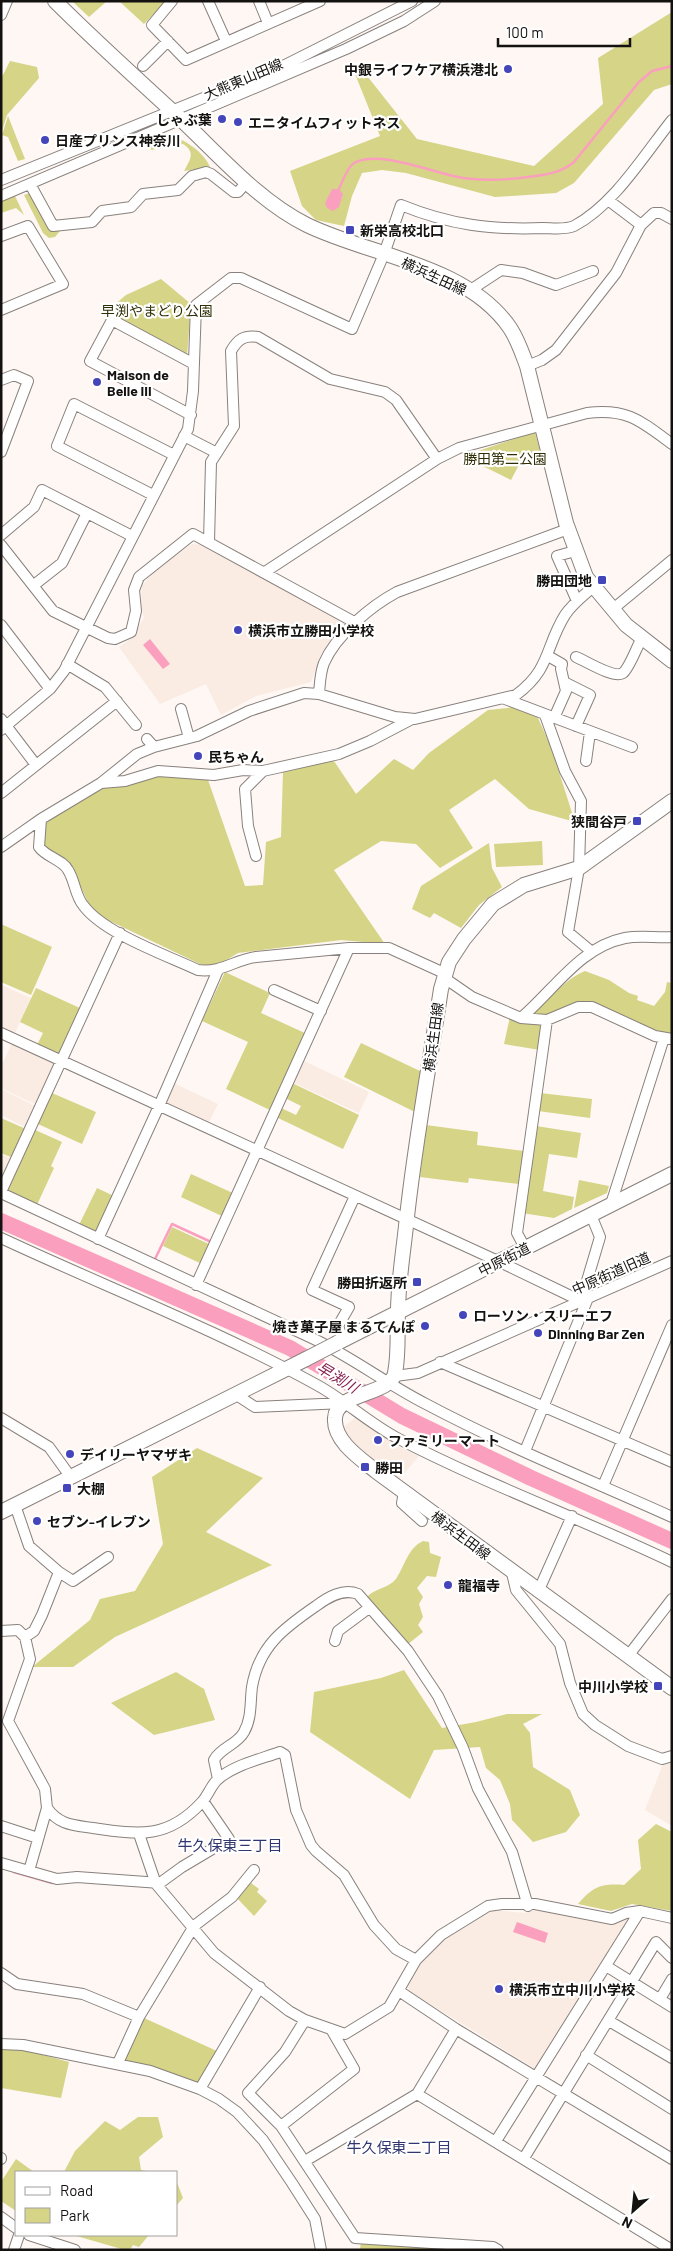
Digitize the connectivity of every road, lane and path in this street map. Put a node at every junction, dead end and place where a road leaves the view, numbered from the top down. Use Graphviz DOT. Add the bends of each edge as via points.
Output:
graph roads {
  1 [pos="7,1"];
  2 [pos="55,1"];
  3 [pos="172,1"];
  4 [pos="208,1"];
  5 [pos="259,1"];
  6 [pos="320,1"];
  7 [pos="412,1"];
  8 [pos="434,1"];
  9 [pos="422,5"];
  10 [pos="1,15"];
  11 [pos="268,23"];
  12 [pos="168,41"];
  13 [pos="226,41"];
  14 [pos="138,72"];
  15 [pos="171,110"];
  16 [pos="182,120"];
  17 [pos="672,120"];
  18 [pos="1,180"];
  19 [pos="247,182"];
  20 [pos="30,184"];
  21 [pos="1,196"];
  22 [pos="608,200"];
  23 [pos="672,219"];
  24 [pos="641,225"];
  25 [pos="1,236"];
  26 [pos="384,254"];
  27 [pos="593,271"];
  28 [pos="470,291"];
  29 [pos="1,310"];
  30 [pos="194,364"];
  31 [pos="527,366"];
  32 [pos="1,380"];
  33 [pos="191,415"];
  34 [pos="540,426"];
  35 [pos="184,436"];
  36 [pos="672,444"];
  37 [pos="1,452"];
  38 [pos="217,453"];
  39 [pos="174,455"];
  40 [pos="437,459"];
  41 [pos="153,494"];
  42 [pos="87,513"];
  43 [pos="568,530"];
  44 [pos="1,535"];
  45 [pos="132,536"];
  46 [pos="209,542"];
  47 [pos="1,545"];
  48 [pos="575,551"];
  49 [pos="672,560"];
  50 [pos="265,572"];
  51 [pos="34,585"];
  52 [pos="593,587"];
  53 [pos="577,600"];
  54 [pos="613,609"];
  55 [pos="356,623"];
  56 [pos="1,626"];
  57 [pos="86,626"];
  58 [pos="642,638"];
  59 [pos="548,656"];
  60 [pos="576,657"];
  61 [pos="672,661"];
  62 [pos="67,664"];
  63 [pos="564,682"];
  64 [pos="50,689"];
  65 [pos="319,694"];
  66 [pos="506,699"];
  67 [pos="117,701"];
  68 [pos="181,710"];
  69 [pos="550,716"];
  70 [pos="412,719"];
  71 [pos="136,724"];
  72 [pos="3,725"];
  73 [pos="576,726"];
  74 [pos="590,732"];
  75 [pos="147,738"];
  76 [pos="189,738"];
  77 [pos="154,747"];
  78 [pos="632,747"];
  79 [pos="586,761"];
  80 [pos="36,765"];
  81 [pos="263,772"];
  82 [pos="101,782"];
  83 [pos="1,793"];
  84 [pos="672,801"];
  85 [pos="41,819"];
  86 [pos="1,846"];
  87 [pos="256,856"];
  88 [pos="579,868"];
  89 [pos="120,933"];
  90 [pos="672,938"];
  91 [pos="349,948"];
  92 [pos="592,952"];
  93 [pos="218,970"];
  94 [pos="444,975"];
  95 [pos="274,990"];
  96 [pos="321,1011"];
  97 [pos="521,1018"];
  98 [pos="547,1020"];
  99 [pos="1,1033"];
  100 [pos="668,1038"];
  101 [pos="63,1061"];
  102 [pos="160,1106"];
  103 [pos="257,1150"];
  104 [pos="672,1174"];
  105 [pos="1,1192"];
  106 [pos="355,1196"];
  107 [pos="611,1204"];
  108 [pos="591,1215"];
  109 [pos="407,1220"];
  110 [pos="1,1238"];
  111 [pos="98,1239"];
  112 [pos="525,1248"];
  113 [pos="672,1261"];
  114 [pos="500,1262"];
  115 [pos="196,1285"];
  116 [pos="584,1300"];
  117 [pos="398,1312"];
  118 [pos="672,1326"];
  119 [pos="340,1342"];
  120 [pos="440,1362"];
  121 [pos="287,1369"];
  122 [pos="388,1381"];
  123 [pos="235,1394"];
  124 [pos="346,1402"];
  125 [pos="543,1406"];
  126 [pos="1,1418"];
  127 [pos="622,1441"];
  128 [pos="525,1451"];
  129 [pos="672,1462"];
  130 [pos="70,1476"];
  131 [pos="603,1486"];
  132 [pos="404,1492"];
  133 [pos="15,1505"];
  134 [pos="1,1512"];
  135 [pos="572,1516"];
  136 [pos="672,1518"];
  137 [pos="422,1521"];
  138 [pos="108,1557"];
  139 [pos="672,1562"];
  140 [pos="59,1572"];
  141 [pos="512,1573"];
  142 [pos="538,1592"];
  143 [pos="672,1599"];
  144 [pos="369,1608"];
  145 [pos="667,1614"];
  146 [pos="1,1631"];
  147 [pos="25,1637"];
  148 [pos="335,1641"];
  149 [pos="628,1656"];
  150 [pos="672,1688"];
  151 [pos="5,1722"];
  152 [pos="672,1756"];
  153 [pos="218,1780"];
  154 [pos="203,1801"];
  155 [pos="47,1808"];
  156 [pos="1,1826"];
  157 [pos="139,1834"];
  158 [pos="38,1838"];
  159 [pos="1,1863"];
  160 [pos="254,1870"];
  161 [pos="29,1871"];
  162 [pos="156,1884"];
  163 [pos="528,1906"];
  164 [pos="640,1911"];
  165 [pos="672,1918"];
  166 [pos="194,1926"];
  167 [pos="672,1958"];
  168 [pos="416,1960"];
  169 [pos="606,1966"];
  170 [pos="1,1973"];
  171 [pos="672,1979"];
  172 [pos="633,1982"];
  173 [pos="260,1987"];
  174 [pos="399,1991"];
  175 [pos="660,1999"];
  176 [pos="672,2007"];
  177 [pos="140,2018"];
  178 [pos="305,2020"];
  179 [pos="609,2020"];
  180 [pos="331,2029"];
  181 [pos="456,2029"];
  182 [pos="1,2044"];
  183 [pos="586,2055"];
  184 [pos="672,2058"];
  185 [pos="118,2063"];
  186 [pos="536,2078"];
  187 [pos="200,2089"];
  188 [pos="417,2094"];
  189 [pos="563,2094"];
  190 [pos="672,2109"];
  191 [pos="281,2126"];
  192 [pos="496,2142"];
  193 [pos="524,2158"];
  194 [pos="672,2159"];
  195 [pos="305,2161"];
  196 [pos="1,2217"];
  197 [pos="15,2227"];
  198 [pos="19,2236"];
  199 [pos="33,2236"];
  200 [pos="14,2250"];
  201 [pos="75,2250"];
  202 [pos="321,2250"];
  203 [pos="498,2250"];
  204 [pos="672,2250"];
  1 -- 10 [label="street"];
  2 -- 14 [label="main road, 横浜生田線"];
  3 -- 12 [label="street" via="152,24"];
  4 -- 13 [label="street"];
  5 -- 11 [label="street"];
  6 -- 11 [label="street"];
  7 -- 15 [label="street, 大熊東山田線" via="285,65"];
  8 -- 9 [label="street, 大熊東山田線"];
  9 -- 16 [label="street, 大熊東山田線" via="346,49"];
  11 -- 13 [label="street"];
  12 -- 13 [label="street" via="186,60"];
  12 -- 14 [label="street"];
  14 -- 15 [label="main road, 横浜生田線"];
  15 -- 16 [label="main road, 横浜生田線"];
  15 -- 18 [label="street, 大熊東山田線"];
  16 -- 19 [label="main road, 横浜生田線"];
  16 -- 20 [label="street, 大熊東山田線"];
  17 -- 22 [label="street"];
  19 -- 20 [label="street" via="234,192 206,172 192,176 178,190 143,194 131,206 102,211 92,222 52,226"];
  19 -- 26 [label="main road, 横浜生田線" via="307,225"];
  20 -- 21 [label="street, 大熊東山田線"];
  22 -- 24 [label="street"];
  22 -- 26 [label="street" via="572,227 509,229 469,226 401,205"];
  23 -- 24 [label="street" via="654,213"];
  24 -- 31 [label="street" via="616,273 556,350"];
  25 -- 29 [label="street" via="28,226 62,284"];
  26 -- 28 [label="main road, 横浜生田線" via="429,270"];
  26 -- 30 [label="street" via="352,329 241,278 231,278 196,306"];
  27 -- 28 [label="street" via="556,285 523,273 501,270"];
  28 -- 31 [label="main road, 横浜生田線" via="506,323"];
  30 -- 33 [label="street"];
  30 -- 33 [label="street" via="112,320 90,361"];
  31 -- 34 [label="main road, 横浜生田線"];
  32 -- 37 [label="street" via="14,375 28,381"];
  33 -- 35 [label="street"];
  34 -- 36 [label="street" via="607,410 641,421"];
  34 -- 40 [label="street" via="459,448"];
  34 -- 43 [label="main road, 横浜生田線"];
  35 -- 38 [label="street"];
  35 -- 39 [label="street"];
  38 -- 40 [label="street" via="234,426 231,351 237,341 248,335 258,337 330,379 385,392 396,400"];
  38 -- 46 [label="street" via="211,462"];
  39 -- 41 [label="street"];
  39 -- 41 [label="street" via="74,404 57,446"];
  40 -- 50 [label="street"];
  41 -- 45 [label="street"];
  42 -- 44 [label="street" via="42,490 34,507"];
  42 -- 45 [label="street"];
  42 -- 51 [label="street" via="62,564"];
  43 -- 48 [label="main road, 横浜生田線"];
  43 -- 55 [label="street" via="397,592 378,602"];
  45 -- 57 [label="street"];
  46 -- 50 [label="street"];
  46 -- 57 [label="street" via="193,534 139,577 134,590 136,611 131,632 115,639"];
  47 -- 51 [label="street"];
  48 -- 52 [label="main road, 横浜生田線"];
  48 -- 53 [label="street" via="558,556"];
  49 -- 54 [label="street"];
  50 -- 55 [label="street"];
  51 -- 57 [label="street" via="54,611"];
  52 -- 53 [label="street"];
  52 -- 54 [label="main road, 横浜生田線"];
  53 -- 59 [label="street" via="559,625"];
  54 -- 58 [label="main road, 横浜生田線"];
  55 -- 65 [label="street" via="325,662"];
  56 -- 64 [label="street"];
  57 -- 62 [label="street"];
  58 -- 60 [label="street" via="624,672 618,675"];
  58 -- 61 [label="main road, 横浜生田線"];
  59 -- 63 [label="street" via="562,664"];
  59 -- 66 [label="street" via="529,685"];
  62 -- 64 [label="street"];
  62 -- 67 [label="street" via="105,687"];
  63 -- 69 [label="street" via="566,690"];
  63 -- 73 [label="street" via="590,695"];
  64 -- 72 [label="street"];
  65 -- 70 [label="street"];
  65 -- 76 [label="street" via="304,693 249,711"];
  66 -- 69 [label="street"];
  66 -- 70 [label="street"];
  67 -- 71 [label="street"];
  67 -- 80 [label="street"];
  68 -- 76 [label="street"];
  69 -- 73 [label="street"];
  69 -- 88 [label="street" via="565,772 581,801"];
  70 -- 81 [label="street" via="339,754"];
  72 -- 80 [label="street"];
  73 -- 74 [label="street"];
  74 -- 78 [label="street"];
  74 -- 79 [label="street"];
  75 -- 77 [label="street"];
  76 -- 77 [label="street"];
  77 -- 82 [label="street" via="127,761"];
  80 -- 83 [label="street"];
  81 -- 82 [label="street" via="243,770 214,775 158,772 125,781"];
  81 -- 87 [label="street" via="245,789 248,826"];
  82 -- 85 [label="street"];
  84 -- 88 [label="main road, 横浜生田線"];
  85 -- 86 [label="street"];
  85 -- 89 [label="street" via="38,847 68,868 81,903 90,915"];
  88 -- 92 [label="street" via="568,932"];
  88 -- 94 [label="main road, 横浜生田線" via="524,885 493,904 464,938"];
  89 -- 93 [label="street" via="198,970"];
  89 -- 101 [label="street"];
  90 -- 92 [label="street" via="624,938"];
  91 -- 93 [label="street" via="242,959"];
  91 -- 94 [label="street" via="388,948"];
  91 -- 96 [label="street"];
  92 -- 97 [label="street"];
  93 -- 102 [label="street"];
  94 -- 97 [label="street" via="472,997"];
  94 -- 109 [label="main road, 横浜生田線"];
  95 -- 96 [label="street"];
  96 -- 103 [label="street"];
  97 -- 98 [label="street"];
  98 -- 100 [label="street" via="578,1008 592,1007 640,1030"];
  98 -- 112 [label="street" via="517,1233"];
  99 -- 101 [label="street"];
  100 -- 107 [label="street"];
  101 -- 102 [label="street"];
  101 -- 105 [label="street"];
  102 -- 103 [label="street"];
  102 -- 111 [label="street"];
  103 -- 106 [label="street"];
  103 -- 115 [label="street"];
  104 -- 107 [label="main road, 中原街道"];
  105 -- 111 [label="street"];
  106 -- 109 [label="street"];
  106 -- 119 [label="street" via="312,1290 348,1307 338,1326"];
  107 -- 108 [label="main road, 中原街道"];
  108 -- 112 [label="main road, 中原街道"];
  108 -- 116 [label="street" via="600,1237"];
  109 -- 114 [label="street"];
  109 -- 117 [label="main road, 横浜生田線"];
  110 -- 121 [label="street"];
  111 -- 115 [label="street"];
  112 -- 114 [label="main road, 中原街道"];
  113 -- 116 [label="street, 中原街道旧道"];
  114 -- 116 [label="street"];
  114 -- 117 [label="main road, 中原街道"];
  115 -- 122 [label="street" via="345,1354"];
  116 -- 120 [label="street, 中原街道旧道"];
  116 -- 125 [label="street"];
  117 -- 119 [label="main road, 中原街道"];
  117 -- 122 [label="main road, 横浜生田線" via="398,1340"];
  118 -- 127 [label="street"];
  119 -- 121 [label="main road, 中原街道, bridge"];
  120 -- 122 [label="street, 中原街道旧道" via="418,1373"];
  120 -- 125 [label="street"];
  121 -- 123 [label="main road"];
  121 -- 124 [label="street"];
  122 -- 124 [label="main road"];
  122 -- 128 [label="street" via="455,1419"];
  123 -- 124 [label="street" via="255,1407"];
  123 -- 130 [label="main road"];
  124 -- 132 [label="main road, 横浜生田線" via="336,1409 339,1435 353,1453"];
  124 -- 135 [label="street" via="398,1439"];
  125 -- 127 [label="street"];
  125 -- 128 [label="street"];
  126 -- 130 [label="street" via="49,1447"];
  127 -- 129 [label="street"];
  127 -- 131 [label="street"];
  128 -- 131 [label="street"];
  130 -- 133 [label="main road"];
  131 -- 136 [label="street"];
  132 -- 137 [label="street" via="402,1503"];
  132 -- 141 [label="main road, 横浜生田線"];
  133 -- 134 [label="main road"];
  133 -- 140 [label="street" via="29,1546"];
  135 -- 139 [label="street"];
  135 -- 142 [label="street"];
  138 -- 140 [label="street" via="73,1581"];
  140 -- 147 [label="street" via="34,1631"];
  141 -- 142 [label="main road, 横浜生田線"];
  141 -- 152 [label="street" via="516,1590 560,1644 570,1683 583,1714 628,1746 662,1759"];
  142 -- 149 [label="main road, 横浜生田線"];
  143 -- 145 [label="street"];
  144 -- 148 [label="street" via="338,1631"];
  144 -- 153 [label="street" via="358,1594 335,1594 269,1644 252,1685 248,1723 240,1739 221,1750 214,1760"];
  144 -- 163 [label="street" via="408,1651 438,1696 464,1748 478,1789 512,1852"];
  145 -- 149 [label="street"];
  146 -- 147 [label="street" via="18,1630"];
  147 -- 151 [label="street" via="30,1660"];
  149 -- 150 [label="main road, 横浜生田線"];
  151 -- 155 [label="street" via="45,1789"];
  153 -- 154 [label="street"];
  153 -- 168 [label="street" via="238,1768 280,1752 284,1755 296,1810 311,1844 344,1875 380,1931 396,1949"];
  154 -- 157 [label="street" via="173,1826"];
  154 -- 162 [label="street" via="229,1839"];
  155 -- 157 [label="street" via="55,1819 73,1825"];
  155 -- 158 [label="street"];
  156 -- 158 [label="street"];
  157 -- 162 [label="street"];
  158 -- 161 [label="street"];
  159 -- 161 [label="street"];
  160 -- 166 [label="street" via="232,1897"];
  161 -- 162 [label="street" via="57,1879 77,1876"];
  162 -- 166 [label="street"];
  163 -- 164 [label="street" via="536,1904 612,1919"];
  163 -- 168 [label="street" via="488,1906 441,1934"];
  164 -- 165 [label="street"];
  164 -- 169 [label="street"];
  166 -- 173 [label="street" via="214,1953"];
  166 -- 177 [label="street"];
  167 -- 172 [label="street" via="656,1942"];
  168 -- 174 [label="street"];
  169 -- 172 [label="street"];
  169 -- 186 [label="street"];
  170 -- 177 [label="street" via="17,1984 83,1994"];
  171 -- 175 [label="street"];
  172 -- 175 [label="street"];
  172 -- 179 [label="street"];
  173 -- 178 [label="street"];
  173 -- 187 [label="street"];
  174 -- 180 [label="street" via="389,2007 345,2034"];
  174 -- 181 [label="street"];
  175 -- 176 [label="street"];
  177 -- 185 [label="street"];
  178 -- 180 [label="street"];
  178 -- 191 [label="street" via="285,2052 248,2093"];
  179 -- 183 [label="street"];
  179 -- 184 [label="street"];
  180 -- 191 [label="street" via="354,2070"];
  181 -- 186 [label="street"];
  181 -- 188 [label="street"];
  182 -- 185 [label="street" via="23,2044"];
  183 -- 189 [label="street"];
  183 -- 190 [label="street"];
  185 -- 187 [label="street"];
  186 -- 189 [label="street"];
  186 -- 192 [label="street"];
  187 -- 202 [label="street" via="237,2112 263,2140 315,2220"];
  188 -- 192 [label="street"];
  188 -- 195 [label="street"];
  189 -- 193 [label="street"];
  189 -- 194 [label="street"];
  191 -- 195 [label="street"];
  192 -- 193 [label="street"];
  193 -- 204 [label="street"];
  195 -- 203 [label="street" via="355,2238 493,2247"];
  196 -- 197 [label="street"];
  198 -- 200 [label="street"];
  199 -- 201 [label="street"];
}
